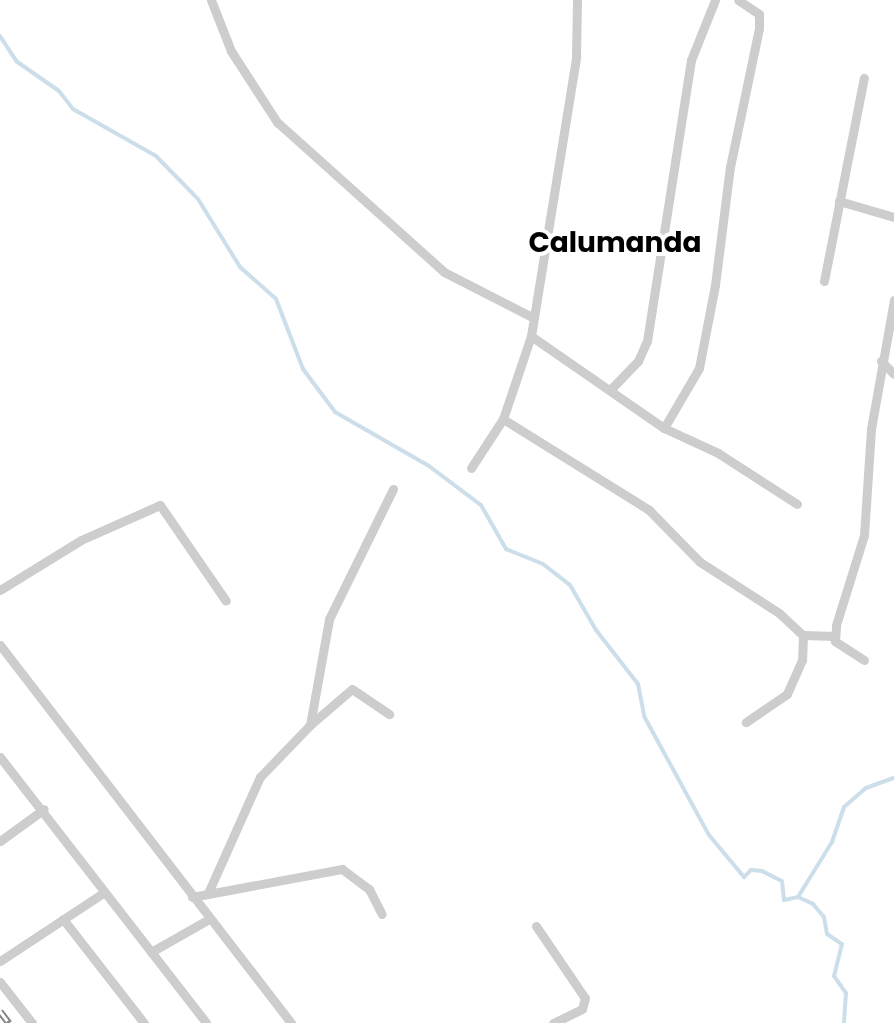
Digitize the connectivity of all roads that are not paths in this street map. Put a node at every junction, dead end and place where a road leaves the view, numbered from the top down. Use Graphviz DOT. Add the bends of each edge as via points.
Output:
graph roads {
  1 [pos="211,0"];
  2 [pos="577,0"];
  3 [pos="715,0"];
  4 [pos="738,0"];
  5 [pos="864,78"];
  6 [pos="839,201"];
  7 [pos="894,217"];
  8 [pos="824,281"];
  9 [pos="894,300"];
  10 [pos="534,318"];
  11 [pos="531,336"];
  12 [pos="881,361"];
  13 [pos="894,374"];
  14 [pos="611,389"];
  15 [pos="503,419"];
  16 [pos="664,428"];
  17 [pos="471,468"];
  18 [pos="393,489"];
  19 [pos="797,504"];
  20 [pos="0,590"];
  21 [pos="226,601"];
  22 [pos="803,635"];
  23 [pos="835,636"];
  24 [pos="0,645"];
  25 [pos="864,660"];
  26 [pos="389,714"];
  27 [pos="746,722"];
  28 [pos="310,725"];
  29 [pos="0,757"];
  30 [pos="44,809"];
  31 [pos="0,841"];
  32 [pos="103,893"];
  33 [pos="208,893"];
  34 [pos="192,897"];
  35 [pos="382,914"];
  36 [pos="63,919"];
  37 [pos="209,919"];
  38 [pos="536,926"];
  39 [pos="151,952"];
  40 [pos="0,961"];
  41 [pos="0,982"];
  42 [pos="32,1023"];
  43 [pos="144,1023"];
  44 [pos="206,1023"];
  45 [pos="291,1023"];
  46 [pos="553,1023"];
  1 -- 10 [label="street" via="231,51 277,122 444,272"];
  2 -- 10 [label="street" via="576,57"];
  3 -- 14 [label="street" via="691,60 647,341 638,361"];
  4 -- 16 [label="street" via="759,14 759,28 730,167 715,285 699,368"];
  5 -- 6 [label="street"];
  6 -- 7 [label="street"];
  6 -- 8 [label="street"];
  9 -- 12 [label="street"];
  10 -- 11 [label="street"];
  11 -- 14 [label="street"];
  11 -- 15 [label="street"];
  12 -- 13 [label="street"];
  12 -- 23 [label="street" via="864,535"];
  14 -- 16 [label="street"];
  15 -- 17 [label="street"];
  15 -- 22 [label="street" via="649,510 700,562 779,613"];
  16 -- 19 [label="street" via="718,453"];
  18 -- 28 [label="street" via="329,619"];
  20 -- 21 [label="street" via="81,540 160,505"];
  22 -- 23 [label="street"];
  22 -- 27 [label="street" via="802,660 787,694"];
  23 -- 25 [label="street" via="843,649"];
  24 -- 34 [label="street"];
  26 -- 28 [label="street" via="352,689"];
  28 -- 33 [label="street" via="260,777"];
  29 -- 30 [label="street"];
  30 -- 31 [label="street"];
  30 -- 32 [label="street"];
  32 -- 36 [label="street"];
  32 -- 39 [label="street"];
  33 -- 34 [label="street"];
  33 -- 35 [label="street" via="342,869 369,889"];
  34 -- 37 [label="street"];
  36 -- 40 [label="street"];
  36 -- 43 [label="street"];
  37 -- 39 [label="street"];
  37 -- 45 [label="street"];
  38 -- 46 [label="street" via="585,998 582,1009"];
  39 -- 44 [label="street"];
  41 -- 42 [label="street"];
}
